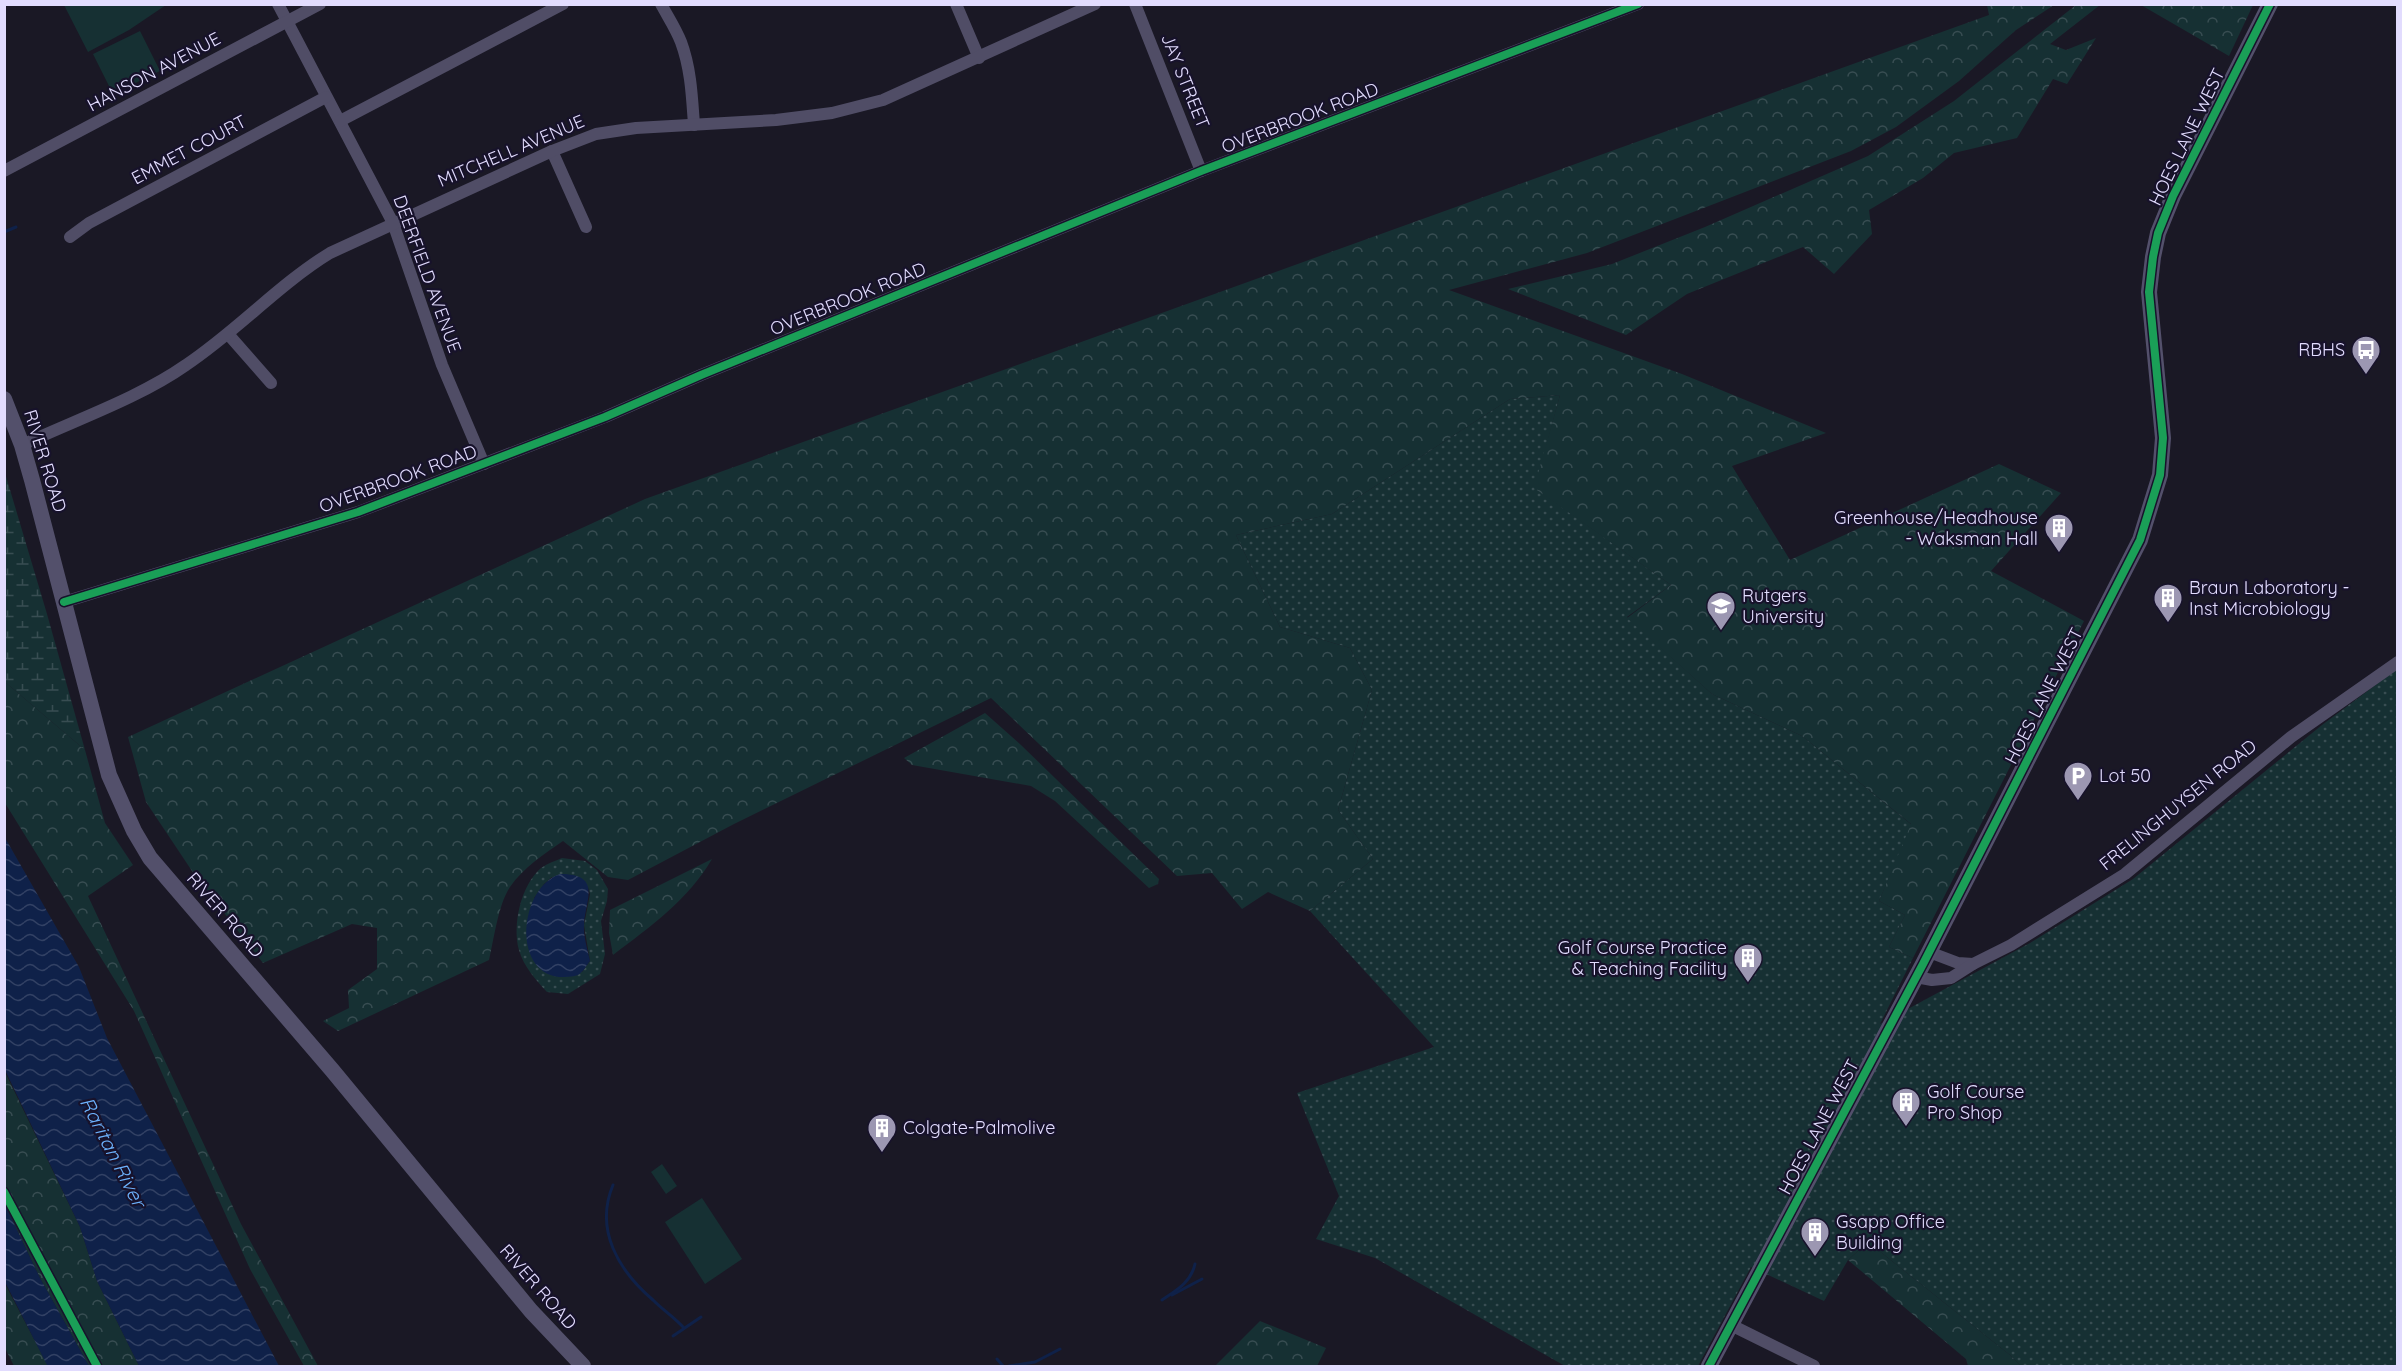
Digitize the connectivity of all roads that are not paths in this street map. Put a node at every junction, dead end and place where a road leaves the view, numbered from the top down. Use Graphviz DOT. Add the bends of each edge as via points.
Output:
graph roads {
  1 [pos="278,4"];
  2 [pos="320,4"];
  3 [pos="563,4"];
  4 [pos="661,4"];
  5 [pos="956,4"];
  6 [pos="1095,4"];
  7 [pos="1135,4"];
  8 [pos="1638,4"];
  9 [pos="2270,4"];
  10 [pos="287,22"];
  11 [pos="979,58"];
  12 [pos="326,97"];
  13 [pos="340,121"];
  14 [pos="694,125"];
  15 [pos="552,150"];
  16 [pos="4,171"];
  17 [pos="1201,171"];
  18 [pos="393,223"];
  19 [pos="586,227"];
  20 [pos="70,237"];
  21 [pos="228,334"];
  22 [pos="271,383"];
  23 [pos="4,399"];
  24 [pos="22,445"];
  25 [pos="484,464"];
  26 [pos="64,602"];
  27 [pos="2397,662"];
  28 [pos="1929,952"];
  29 [pos="1972,964"];
  30 [pos="1916,977"];
  31 [pos="1731,1325"];
  32 [pos="583,1366"];
  33 [pos="1710,1366"];
  34 [pos="1814,1366"];
  1 -- 10 [label="street, DEERFIELD AVENUE"];
  2 -- 10 [label="street, HANSON AVENUE"];
  3 -- 13 [label="street"];
  4 -- 14 [label="street" via="686,57"];
  5 -- 11 [label="street"];
  6 -- 11 [label="street, MITCHELL AVENUE"];
  7 -- 17 [label="street, JAY STREET"];
  8 -- 17 [label="street, OVERBROOK ROAD"];
  9 -- 28 [label="street, HOES LANE WEST" via="2173,195 2158,233 2149,292 2163,438 2160,475 2140,540"];
  10 -- 12 [label="street, DEERFIELD AVENUE"];
  10 -- 16 [label="street, HANSON AVENUE"];
  11 -- 14 [label="street, MITCHELL AVENUE" via="883,100 832,113"];
  12 -- 13 [label="street, DEERFIELD AVENUE"];
  12 -- 20 [label="street, EMMET COURT" via="89,223"];
  13 -- 18 [label="street, DEERFIELD AVENUE"];
  14 -- 15 [label="street, MITCHELL AVENUE" via="596,134"];
  15 -- 18 [label="street, MITCHELL AVENUE"];
  15 -- 19 [label="street"];
  17 -- 25 [label="street, OVERBROOK ROAD"];
  18 -- 21 [label="street, MITCHELL AVENUE" via="305,268"];
  18 -- 25 [label="street, DEERFIELD AVENUE" via="442,365"];
  21 -- 22 [label="street"];
  21 -- 24 [label="street, MITCHELL AVENUE" via="155,384"];
  23 -- 24 [label="street, RIVER ROAD"];
  24 -- 26 [label="street, RIVER ROAD"];
  25 -- 26 [label="street, OVERBROOK ROAD" via="358,512"];
  26 -- 32 [label="street, RIVER ROAD" via="109,775 150,858 531,1311"];
  27 -- 29 [label="street, FRELINGHUYSEN ROAD" via="2291,737 2125,874 2011,945"];
  28 -- 29 [label="street"];
  28 -- 30 [label="street, HOES LANE WEST"];
  29 -- 30 [label="street, FRELINGHUYSEN ROAD" via="1951,978"];
  30 -- 31 [label="street, HOES LANE WEST"];
  31 -- 33 [label="street, HOES LANE WEST"];
  31 -- 34 [label="street"];
}
